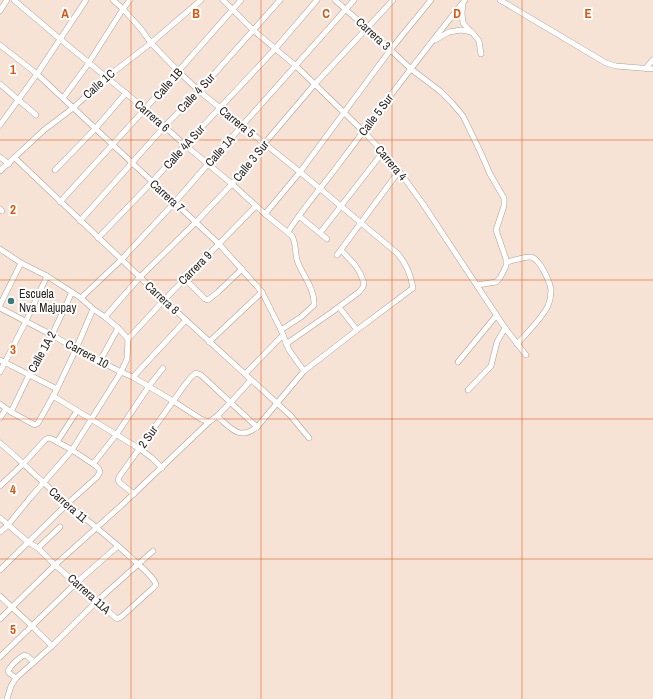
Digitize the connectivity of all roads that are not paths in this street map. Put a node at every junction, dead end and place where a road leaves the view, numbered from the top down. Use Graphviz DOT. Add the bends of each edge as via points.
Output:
graph roads {
  1 [pos="7,0"];
  2 [pos="86,0"];
  3 [pos="113,0"];
  4 [pos="130,0"];
  5 [pos="201,0"];
  6 [pos="223,0"];
  7 [pos="242,0"];
  8 [pos="280,0"];
  9 [pos="317,0"];
  10 [pos="335,0"];
  11 [pos="354,0"];
  12 [pos="393,0"];
  13 [pos="431,0"];
  14 [pos="500,0"];
  15 [pos="15,1"];
  16 [pos="465,1"];
  17 [pos="123,9"];
  18 [pos="345,9"];
  19 [pos="233,10"];
  20 [pos="0,11"];
  21 [pos="367,28"];
  22 [pos="253,30"];
  23 [pos="472,32"];
  24 [pos="60,39"];
  25 [pos="432,41"];
  26 [pos="151,43"];
  27 [pos="0,46"];
  28 [pos="275,49"];
  29 [pos="391,49"];
  30 [pos="482,54"];
  31 [pos="653,60"];
  32 [pos="89,63"];
  33 [pos="296,66"];
  34 [pos="646,68"];
  35 [pos="411,69"];
  36 [pos="653,70"];
  37 [pos="178,71"];
  38 [pos="37,74"];
  39 [pos="107,77"];
  40 [pos="0,84"];
  41 [pos="314,85"];
  42 [pos="199,91"];
  43 [pos="126,93"];
  44 [pos="63,98"];
  45 [pos="19,99"];
  46 [pos="73,108"];
  47 [pos="220,108"];
  48 [pos="145,109"];
  49 [pos="344,113"];
  50 [pos="36,115"];
  51 [pos="0,125"];
  52 [pos="242,126"];
  53 [pos="164,127"];
  54 [pos="95,129"];
  55 [pos="363,131"];
  56 [pos="112,144"];
  57 [pos="264,144"];
  58 [pos="185,145"];
  59 [pos="383,152"];
  60 [pos="0,157"];
  61 [pos="15,158"];
  62 [pos="132,163"];
  63 [pos="9,164"];
  64 [pos="208,164"];
  65 [pos="55,170"];
  66 [pos="0,171"];
  67 [pos="399,171"];
  68 [pos="300,172"];
  69 [pos="152,182"];
  70 [pos="232,184"];
  71 [pos="320,189"];
  72 [pos="60,202"];
  73 [pos="175,202"];
  74 [pos="256,206"];
  75 [pos="342,207"];
  76 [pos="265,214"];
  77 [pos="299,216"];
  78 [pos="80,221"];
  79 [pos="196,222"];
  80 [pos="361,222"];
  81 [pos="288,232"];
  82 [pos="320,233"];
  83 [pos="98,238"];
  84 [pos="327,239"];
  85 [pos="219,244"];
  86 [pos="0,249"];
  87 [pos="122,259"];
  88 [pos="507,262"];
  89 [pos="21,263"];
  90 [pos="242,269"];
  91 [pos="47,276"];
  92 [pos="140,277"];
  93 [pos="184,279"];
  94 [pos="477,285"];
  95 [pos="72,292"];
  96 [pos="262,292"];
  97 [pos="81,298"];
  98 [pos="164,300"];
  99 [pos="0,305"];
  100 [pos="338,307"];
  101 [pos="0,308"];
  102 [pos="93,309"];
  103 [pos="496,316"];
  104 [pos="105,317"];
  105 [pos="186,320"];
  106 [pos="26,321"];
  107 [pos="118,328"];
  108 [pos="504,328"];
  109 [pos="357,330"];
  110 [pos="282,333"];
  111 [pos="52,335"];
  112 [pos="128,339"];
  113 [pos="209,342"];
  114 [pos="286,344"];
  115 [pos="517,344"];
  116 [pos="76,349"];
  117 [pos="526,355"];
  118 [pos="2,361"];
  119 [pos="100,361"];
  120 [pos="458,362"];
  121 [pos="163,368"];
  122 [pos="304,371"];
  123 [pos="0,372"];
  124 [pos="122,372"];
  125 [pos="245,374"];
  126 [pos="29,375"];
  127 [pos="133,377"];
  128 [pos="251,380"];
  129 [pos="149,386"];
  130 [pos="57,389"];
  131 [pos="468,390"];
  132 [pos="53,396"];
  133 [pos="173,401"];
  134 [pos="232,402"];
  135 [pos="0,404"];
  136 [pos="277,404"];
  137 [pos="9,410"];
  138 [pos="77,411"];
  139 [pos="217,416"];
  140 [pos="0,418"];
  141 [pos="91,420"];
  142 [pos="209,422"];
  143 [pos="257,427"];
  144 [pos="116,435"];
  145 [pos="309,438"];
  146 [pos="0,442"];
  147 [pos="57,442"];
  148 [pos="140,449"];
  149 [pos="72,450"];
  150 [pos="23,464"];
  151 [pos="93,464"];
  152 [pos="162,468"];
  153 [pos="43,483"];
  154 [pos="0,486"];
  155 [pos="134,494"];
  156 [pos="67,504"];
  157 [pos="0,518"];
  158 [pos="8,525"];
  159 [pos="60,527"];
  160 [pos="96,528"];
  161 [pos="0,532"];
  162 [pos="28,542"];
  163 [pos="118,546"];
  164 [pos="38,548"];
  165 [pos="153,551"];
  166 [pos="55,564"];
  167 [pos="138,564"];
  168 [pos="0,570"];
  169 [pos="76,583"];
  170 [pos="0,596"];
  171 [pos="97,601"];
  172 [pos="12,607"];
  173 [pos="0,619"];
  174 [pos="32,626"];
  175 [pos="52,646"];
  176 [pos="0,656"];
  177 [pos="34,662"];
  178 [pos="16,678"];
  179 [pos="7,699"];
  1 -- 20 [label="street"];
  2 -- 24 [label="street"];
  3 -- 17 [label="street, Carrera 5"];
  4 -- 17 [label="street"];
  5 -- 26 [label="street, Calle 1C"];
  6 -- 19 [label="street, Carrera 4"];
  7 -- 19 [label="street, Calle 1B"];
  8 -- 22 [label="street, Calle 4 Sur"];
  9 -- 28 [label="street, Calle 4A Sur"];
  10 -- 18 [label="street, Carrera 3"];
  11 -- 18 [label="street, Calle 1A"];
  12 -- 21 [label="street, Calle 3 Sur"];
  13 -- 29 [label="street"];
  14 -- 34 [label="street" via="606,63"];
  15 -- 24 [label="street, Carrera 6"];
  16 -- 23 [label="street" via="462,23"];
  16 -- 25 [label="street, Calle 5 Sur"];
  17 -- 26 [label="street, Carrera 5"];
  17 -- 32 [label="street"];
  18 -- 21 [label="street, Carrera 3"];
  18 -- 33 [label="street, Calle 1A"];
  19 -- 22 [label="street, Carrera 4"];
  19 -- 37 [label="street, Calle 1B"];
  21 -- 29 [label="street, Carrera 3"];
  21 -- 41 [label="street, Calle 3 Sur"];
  22 -- 28 [label="street, Carrera 4"];
  22 -- 42 [label="street, Calle 4 Sur"];
  23 -- 25 [label="street" via="449,32"];
  23 -- 30 [label="street" via="479,41"];
  24 -- 32 [label="street, Carrera 6"];
  24 -- 38 [label="street"];
  25 -- 35 [label="street, Calle 5 Sur"];
  26 -- 37 [label="street, Carrera 5"];
  26 -- 39 [label="street, Calle 1C"];
  27 -- 38 [label="street, Carrera 7"];
  28 -- 33 [label="street, Carrera 4"];
  28 -- 47 [label="street, Calle 4A Sur"];
  29 -- 35 [label="street, Carrera 3"];
  29 -- 49 [label="street"];
  31 -- 34 [label="street"];
  32 -- 39 [label="street, Carrera 6"];
  32 -- 44 [label="street"];
  33 -- 41 [label="street, Carrera 4"];
  33 -- 52 [label="street, Calle 1A"];
  34 -- 36 [label="street"];
  35 -- 55 [label="street, Calle 5 Sur"];
  35 -- 88 [label="street, Carrera 3" via="457,109 504,198 496,230"];
  37 -- 42 [label="street, Carrera 5"];
  37 -- 48 [label="street, Calle 1B"];
  38 -- 44 [label="street, Carrera 7"];
  38 -- 45 [label="street"];
  39 -- 43 [label="street, Carrera 6"];
  39 -- 46 [label="street, Calle 1C"];
  40 -- 45 [label="street"];
  41 -- 49 [label="street, Carrera 4"];
  41 -- 57 [label="street, Calle 3 Sur"];
  42 -- 47 [label="street, Carrera 5"];
  42 -- 53 [label="street, Calle 4 Sur"];
  43 -- 48 [label="street, Carrera 6"];
  43 -- 54 [label="street"];
  44 -- 46 [label="street, Carrera 7"];
  45 -- 50 [label="street"];
  45 -- 51 [label="street"];
  46 -- 54 [label="street, Carrera 7"];
  46 -- 61 [label="street, Calle 1C" via="44,130"];
  47 -- 52 [label="street, Carrera 5"];
  47 -- 58 [label="street, Calle 4A Sur"];
  48 -- 53 [label="street, Carrera 6"];
  48 -- 56 [label="street, Calle 1B"];
  49 -- 55 [label="street, Carrera 4"];
  49 -- 68 [label="street"];
  52 -- 57 [label="street, Carrera 5"];
  52 -- 64 [label="street, Calle 1A"];
  53 -- 58 [label="street, Carrera 6"];
  53 -- 62 [label="street, Calle 4 Sur"];
  54 -- 56 [label="street, Carrera 7"];
  54 -- 65 [label="street"];
  55 -- 59 [label="street, Carrera 4"];
  55 -- 71 [label="street, Calle 5 Sur"];
  56 -- 62 [label="street, Carrera 7"];
  56 -- 72 [label="street, Calle 1B"];
  57 -- 68 [label="street, Carrera 5"];
  57 -- 70 [label="street, Calle 3 Sur"];
  58 -- 64 [label="street, Carrera 6"];
  58 -- 69 [label="street, Calle 4A Sur"];
  59 -- 67 [label="street, Carrera 4"];
  59 -- 75 [label="street"];
  60 -- 63 [label="street"];
  61 -- 63 [label="street, Calle 1C"];
  61 -- 72 [label="street, Carrera 8"];
  62 -- 69 [label="street, Carrera 7"];
  62 -- 78 [label="street, Calle 4 Sur"];
  63 -- 66 [label="street, Calle 1C"];
  64 -- 70 [label="street, Carrera 6"];
  64 -- 73 [label="street, Calle 1A"];
  67 -- 80 [label="street"];
  67 -- 94 [label="street, Carrera 4"];
  68 -- 71 [label="street, Carrera 5"];
  68 -- 76 [label="street"];
  69 -- 73 [label="street, Carrera 7"];
  69 -- 83 [label="street, Calle 4A Sur"];
  70 -- 74 [label="street, Carrera 6"];
  70 -- 79 [label="street, Calle 3 Sur"];
  71 -- 75 [label="street, Carrera 5"];
  71 -- 77 [label="street, Calle 5 Sur"];
  72 -- 78 [label="street, Carrera 8"];
  73 -- 79 [label="street, Carrera 7"];
  73 -- 87 [label="street, Calle 1A"];
  74 -- 76 [label="street, Carrera 6"];
  74 -- 85 [label="street, Carrera 9"];
  75 -- 80 [label="street, Carrera 5"];
  75 -- 82 [label="street"];
  76 -- 81 [label="street, Carrera 6"];
  77 -- 81 [label="street, Calle 5 Sur"];
  77 -- 82 [label="street"];
  78 -- 83 [label="street, Carrera 8"];
  79 -- 85 [label="street, Carrera 7"];
  79 -- 92 [label="street, Calle 3 Sur"];
  80 -- 100 [label="street" via="339,253 355,265 364,283 363,287"];
  80 -- 109 [label="street, Carrera 5" via="400,256 414,288"];
  81 -- 110 [label="street" via="294,238 297,260 311,289 314,305"];
  82 -- 84 [label="street"];
  83 -- 87 [label="street, Carrera 8"];
  85 -- 90 [label="street, Carrera 7"];
  85 -- 93 [label="street, Carrera 9"];
  86 -- 89 [label="street"];
  87 -- 92 [label="street, Carrera 8"];
  87 -- 97 [label="street, Calle 1A"];
  88 -- 94 [label="street" via="498,281"];
  88 -- 115 [label="street" via="533,258 542,267 551,290 545,312"];
  89 -- 91 [label="street"];
  89 -- 99 [label="street"];
  90 -- 93 [label="street" via="208,300"];
  90 -- 96 [label="street, Carrera 7"];
  91 -- 95 [label="street"];
  91 -- 106 [label="street"];
  92 -- 98 [label="street, Carrera 8"];
  92 -- 104 [label="street, Calle 3 Sur"];
  93 -- 98 [label="street, Carrera 9"];
  94 -- 103 [label="street, Carrera 4"];
  95 -- 97 [label="street"];
  95 -- 111 [label="street, Calle 1A 2"];
  96 -- 110 [label="street, Carrera 7"];
  96 -- 113 [label="street"];
  97 -- 102 [label="street"];
  98 -- 105 [label="street, Carrera 8"];
  98 -- 112 [label="street, Carrera 9"];
  100 -- 109 [label="street"];
  100 -- 114 [label="street"];
  101 -- 106 [label="street, Carrera 10"];
  102 -- 104 [label="street"];
  102 -- 116 [label="street"];
  103 -- 108 [label="street, Carrera 4"];
  103 -- 120 [label="street"];
  104 -- 107 [label="street"];
  105 -- 113 [label="street, Carrera 8"];
  105 -- 127 [label="street"];
  106 -- 111 [label="street, Carrera 10"];
  106 -- 118 [label="street"];
  107 -- 112 [label="street"];
  107 -- 119 [label="street"];
  108 -- 115 [label="street, Carrera 4"];
  108 -- 131 [label="street" via="497,342 491,366"];
  109 -- 122 [label="street"];
  110 -- 114 [label="street, Carrera 7"];
  110 -- 125 [label="street"];
  111 -- 116 [label="street, Carrera 10"];
  111 -- 126 [label="street, Calle 1A 2"];
  112 -- 124 [label="street" via="127,359"];
  113 -- 125 [label="street, Carrera 8"];
  114 -- 122 [label="street, Carrera 7"];
  115 -- 117 [label="street, Carrera 4"];
  116 -- 119 [label="street, Carrera 10"];
  116 -- 130 [label="street"];
  118 -- 123 [label="street"];
  118 -- 126 [label="street"];
  119 -- 124 [label="street, Carrera 10"];
  121 -- 129 [label="street"];
  122 -- 136 [label="street"];
  124 -- 127 [label="street, Carrera 10"];
  124 -- 141 [label="street"];
  125 -- 128 [label="street, Carrera 8"];
  126 -- 130 [label="street"];
  126 -- 137 [label="street, Calle 1A 2"];
  127 -- 129 [label="street, Carrera 10"];
  128 -- 134 [label="street"];
  128 -- 136 [label="street, Carrera 8"];
  129 -- 133 [label="street, Carrera 10"];
  129 -- 144 [label="street"];
  130 -- 132 [label="street"];
  132 -- 137 [label="street" via="40,421 35,425"];
  132 -- 138 [label="street"];
  133 -- 134 [label="street, 2 Sur" via="192,377 199,373"];
  133 -- 142 [label="street, Carrera 10"];
  133 -- 148 [label="street, 2 Sur"];
  134 -- 139 [label="street"];
  134 -- 143 [label="street"];
  135 -- 137 [label="street"];
  136 -- 143 [label="street"];
  136 -- 145 [label="street, Carrera 8"];
  137 -- 140 [label="street, Calle 1A 2"];
  138 -- 141 [label="street"];
  138 -- 147 [label="street"];
  139 -- 142 [label="street"];
  139 -- 143 [label="street" via="237,433 248,433"];
  141 -- 144 [label="street"];
  141 -- 149 [label="street"];
  142 -- 152 [label="street"];
  144 -- 148 [label="street"];
  144 -- 151 [label="street"];
  146 -- 150 [label="street, Carrera 11"];
  147 -- 149 [label="street"];
  147 -- 150 [label="street" via="49,438"];
  148 -- 152 [label="street"];
  148 -- 155 [label="street, 2 Sur" via="118,479"];
  149 -- 151 [label="street"];
  149 -- 153 [label="street"];
  150 -- 153 [label="street, Carrera 11"];
  150 -- 154 [label="street"];
  151 -- 156 [label="street" via="99,469 99,474"];
  152 -- 155 [label="street"];
  153 -- 156 [label="street, Carrera 11"];
  153 -- 158 [label="street"];
  155 -- 160 [label="street"];
  156 -- 160 [label="street, Carrera 11"];
  156 -- 162 [label="street"];
  157 -- 158 [label="street, Carrera 11A"];
  158 -- 161 [label="street"];
  158 -- 162 [label="street, Carrera 11A"];
  159 -- 164 [label="street"];
  160 -- 163 [label="street, Carrera 11"];
  160 -- 166 [label="street"];
  162 -- 164 [label="street, Carrera 11A"];
  162 -- 168 [label="street"];
  163 -- 167 [label="street, Carrera 11"];
  163 -- 169 [label="street"];
  164 -- 166 [label="street, Carrera 11A"];
  165 -- 167 [label="street"];
  166 -- 169 [label="street, Carrera 11A"];
  166 -- 172 [label="street"];
  167 -- 171 [label="street"];
  167 -- 171 [label="street, Carrera 11A" via="156,585 132,608 117,619"];
  169 -- 171 [label="street, Carrera 11A"];
  169 -- 174 [label="street"];
  170 -- 172 [label="street"];
  171 -- 175 [label="street"];
  172 -- 173 [label="street"];
  172 -- 174 [label="street"];
  174 -- 175 [label="street"];
  174 -- 176 [label="street"];
  175 -- 177 [label="street"];
  177 -- 178 [label="street"];
  177 -- 178 [label="street" via="27,656 20,658 8,670"];
  178 -- 179 [label="street"];
}
